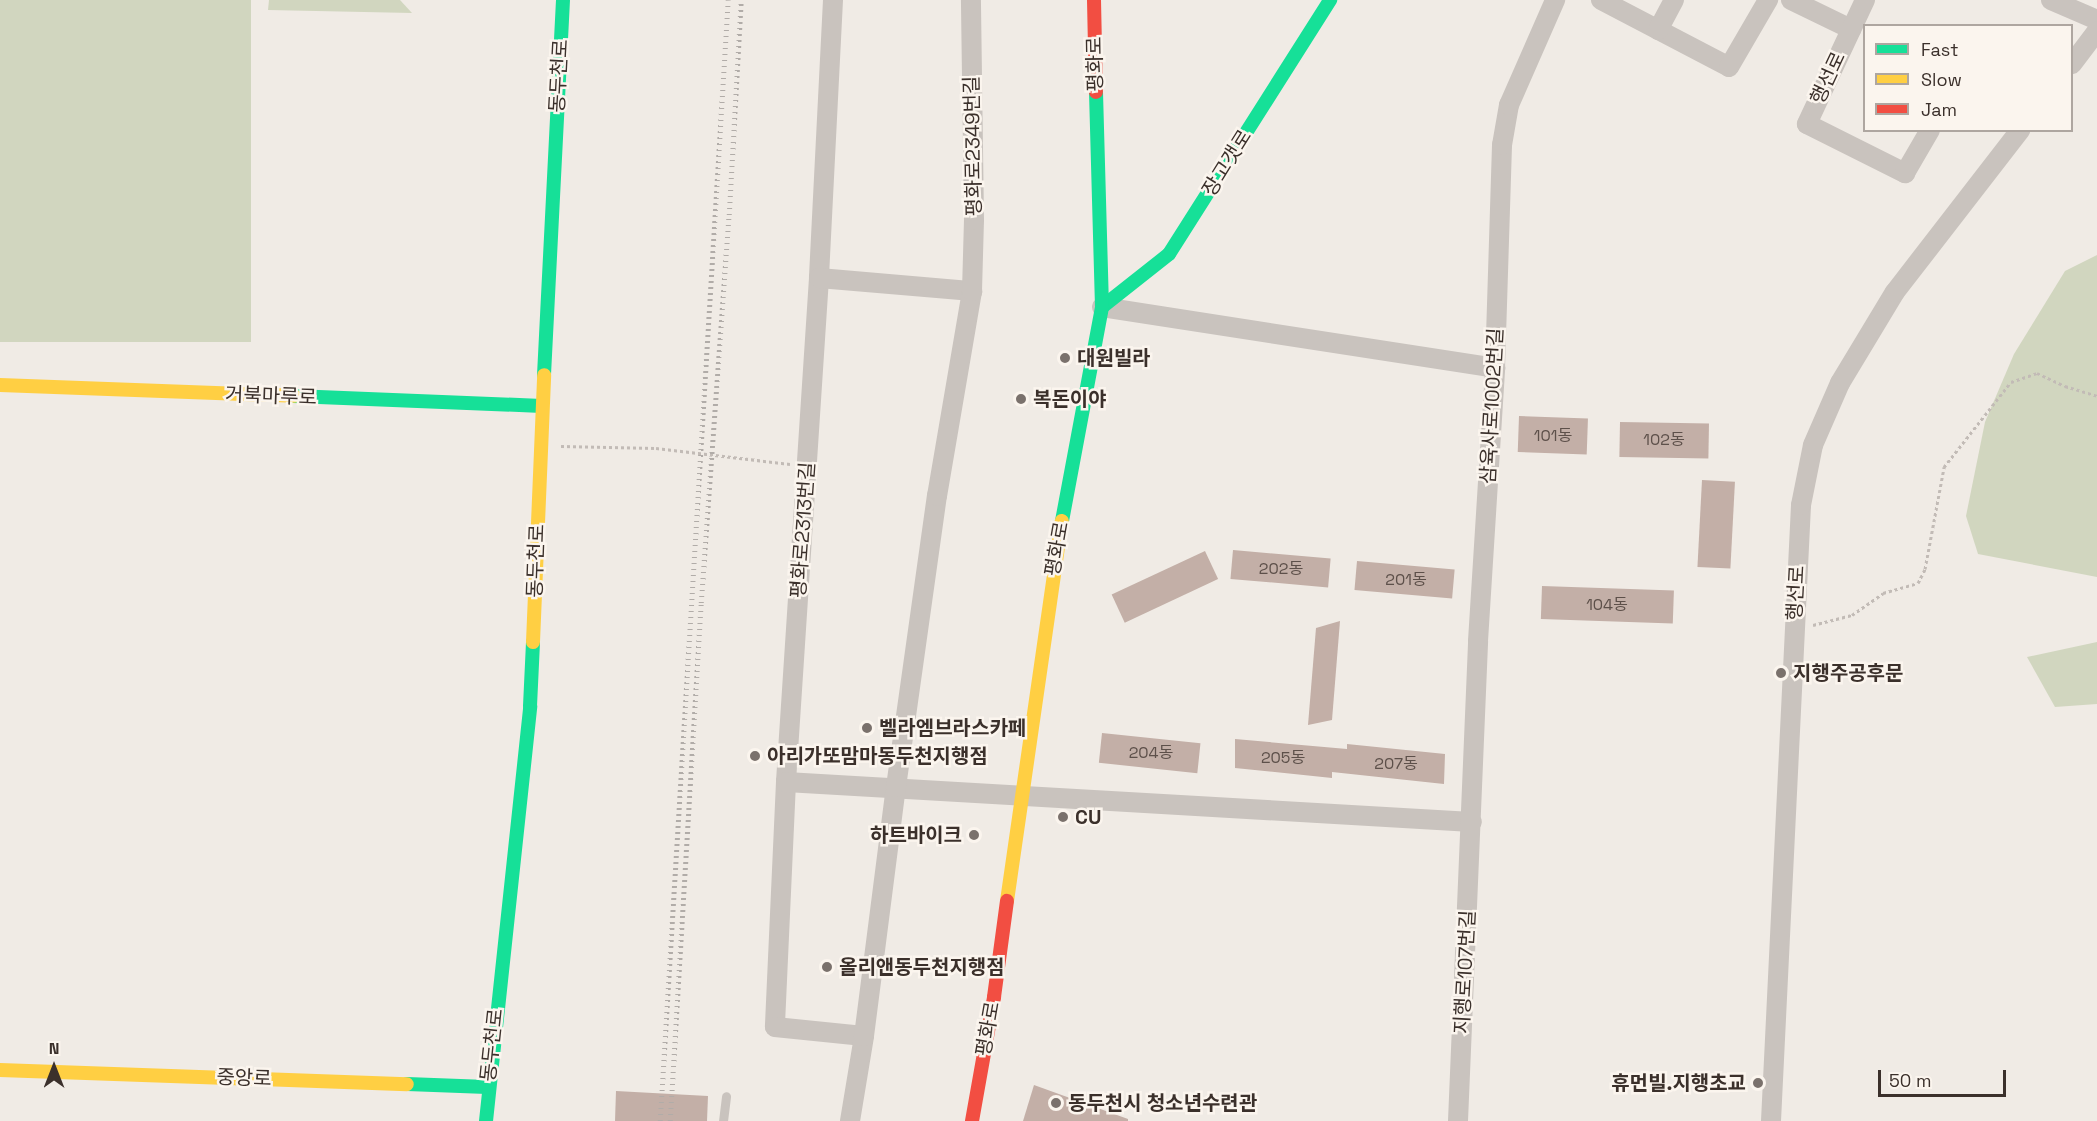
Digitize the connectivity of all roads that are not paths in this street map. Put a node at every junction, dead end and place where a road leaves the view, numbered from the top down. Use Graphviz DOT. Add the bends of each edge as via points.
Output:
graph roads {
  1 [pos="564,0"];
  2 [pos="833,0"];
  3 [pos="971,0"];
  4 [pos="1094,0"];
  5 [pos="1330,0"];
  6 [pos="1555,0"];
  7 [pos="1601,0"];
  8 [pos="1674,0"];
  9 [pos="1768,0"];
  10 [pos="1791,0"];
  11 [pos="1865,0"];
  12 [pos="2051,0"];
  13 [pos="2097,20"];
  14 [pos="1851,29"];
  15 [pos="1658,30"];
  16 [pos="2097,31"];
  17 [pos="2073,63"];
  18 [pos="1929,132"];
  19 [pos="2018,132"];
  20 [pos="819,278"];
  21 [pos="972,291"];
  22 [pos="1102,307"];
  23 [pos="1495,368"];
  24 [pos="0,385"];
  25 [pos="542,406"];
  26 [pos="786,782"];
  27 [pos="896,787"];
  28 [pos="1022,794"];
  29 [pos="1472,822"];
  30 [pos="864,1036"];
  31 [pos="0,1070"];
  32 [pos="487,1087"];
  33 [pos="726,1096"];
  34 [pos="486,1121"];
  35 [pos="723,1121"];
  36 [pos="850,1121"];
  37 [pos="972,1121"];
  38 [pos="1458,1121"];
  39 [pos="1771,1121"];
  1 -- 25 [label="street, 동두천로"];
  2 -- 20 [label="street"];
  3 -- 21 [label="street, 평화로2349번길"];
  4 -- 22 [label="street, 평화로"];
  5 -- 22 [label="street, 장고갯로" via="1169,254"];
  6 -- 23 [label="street, 삼육사로1002번길" via="1509,105 1502,145"];
  7 -- 15 [label="street"];
  8 -- 15 [label="street"];
  9 -- 15 [label="street" via="1729,67"];
  10 -- 14 [label="street"];
  11 -- 14 [label="street, 행선로"];
  12 -- 13 [label="street"];
  14 -- 18 [label="street, 행선로" via="1807,124 1905,173"];
  16 -- 17 [label="street"];
  19 -- 39 [label="street, 행선로" via="1895,292 1839,383 1813,445 1801,505"];
  20 -- 21 [label="street"];
  20 -- 26 [label="street, 평화로2313번길"];
  21 -- 27 [label="street" via="937,496"];
  22 -- 23 [label="street"];
  22 -- 28 [label="street, 평화로" via="1053,568"];
  23 -- 29 [label="street, 삼육사로1002번길" via="1478,641"];
  24 -- 25 [label="street, 거북마루로"];
  25 -- 32 [label="street, 동두천로" via="530,706"];
  26 -- 27 [label="street"];
  26 -- 30 [label="street, 평화로2313번길" via="776,1028"];
  27 -- 28 [label="street"];
  27 -- 30 [label="street"];
  28 -- 29 [label="street"];
  28 -- 37 [label="street, 평화로" via="994,997"];
  29 -- 38 [label="street, 지행로107번길"];
  30 -- 36 [label="street"];
  31 -- 32 [label="street, 중앙로"];
  32 -- 34 [label="street, 동두천로"];
  33 -- 35 [label="lane"];
}
